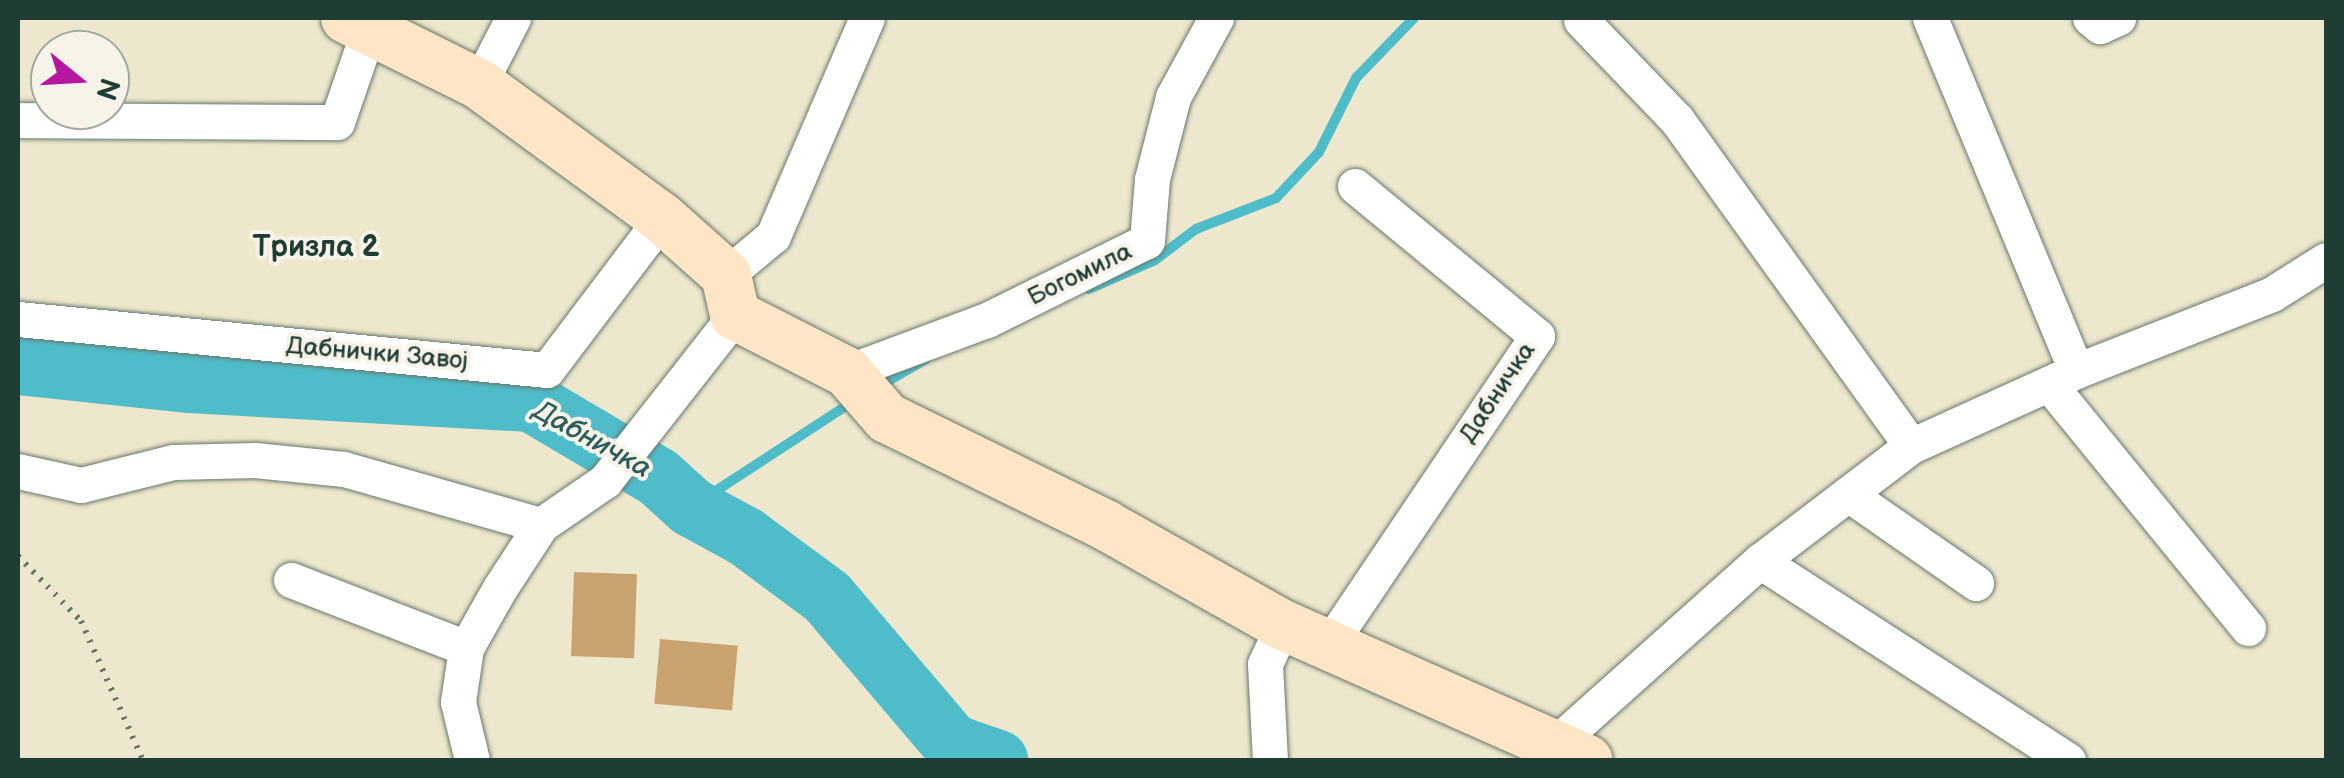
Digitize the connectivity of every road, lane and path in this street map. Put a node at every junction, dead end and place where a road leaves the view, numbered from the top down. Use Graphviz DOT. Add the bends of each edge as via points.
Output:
graph roads {
  1 [pos="513,18"];
  2 [pos="867,18"];
  3 [pos="1216,18"];
  4 [pos="2090,18"];
  5 [pos="2118,18"];
  6 [pos="1934,19"];
  7 [pos="1581,20"];
  8 [pos="357,25"];
  9 [pos="479,84"];
  10 [pos="18,120"];
  11 [pos="1355,186"];
  12 [pos="662,218"];
  13 [pos="2326,260"];
  14 [pos="730,295"];
  15 [pos="18,319"];
  16 [pos="847,372"];
  17 [pos="2063,377"];
  18 [pos="1911,446"];
  19 [pos="18,471"];
  20 [pos="1848,494"];
  21 [pos="541,526"];
  22 [pos="18,556"];
  23 [pos="1760,561"];
  24 [pos="290,580"];
  25 [pos="1976,583"];
  26 [pos="1283,625"];
  27 [pos="2248,628"];
  28 [pos="1328,646"];
  29 [pos="466,648"];
  30 [pos="1570,753"];
  31 [pos="143,760"];
  32 [pos="472,760"];
  33 [pos="1270,760"];
  34 [pos="2068,760"];
  1 -- 9 [label="street"];
  2 -- 14 [label="street" via="773,236"];
  3 -- 16 [label="street, Богомила" via="1173,97 1152,179 1147,242 987,320"];
  4 -- 5 [label="street" via="2100,26"];
  6 -- 17 [label="street"];
  7 -- 18 [label="street" via="1677,120"];
  8 -- 9 [label="street"];
  8 -- 10 [label="street" via="337,122"];
  9 -- 12 [label="street"];
  11 -- 28 [label="street, Дабничка" via="1537,336"];
  12 -- 14 [label="street"];
  12 -- 15 [label="street, Дабнички Завој" via="546,370"];
  13 -- 17 [label="street" via="2272,294"];
  14 -- 16 [label="street"];
  14 -- 21 [label="street" via="605,481"];
  16 -- 26 [label="street" via="887,418 1107,526"];
  17 -- 18 [label="street"];
  17 -- 27 [label="street"];
  18 -- 20 [label="street"];
  19 -- 21 [label="street" via="81,486 173,462 255,460 344,469"];
  20 -- 23 [label="street"];
  20 -- 25 [label="street"];
  21 -- 29 [label="street"];
  22 -- 31 [label="path" via="81,620"];
  23 -- 30 [label="street"];
  23 -- 34 [label="street"];
  24 -- 29 [label="street"];
  26 -- 28 [label="street"];
  26 -- 33 [label="street" via="1265,664"];
  28 -- 30 [label="street"];
  29 -- 32 [label="street" via="458,702"];
}
